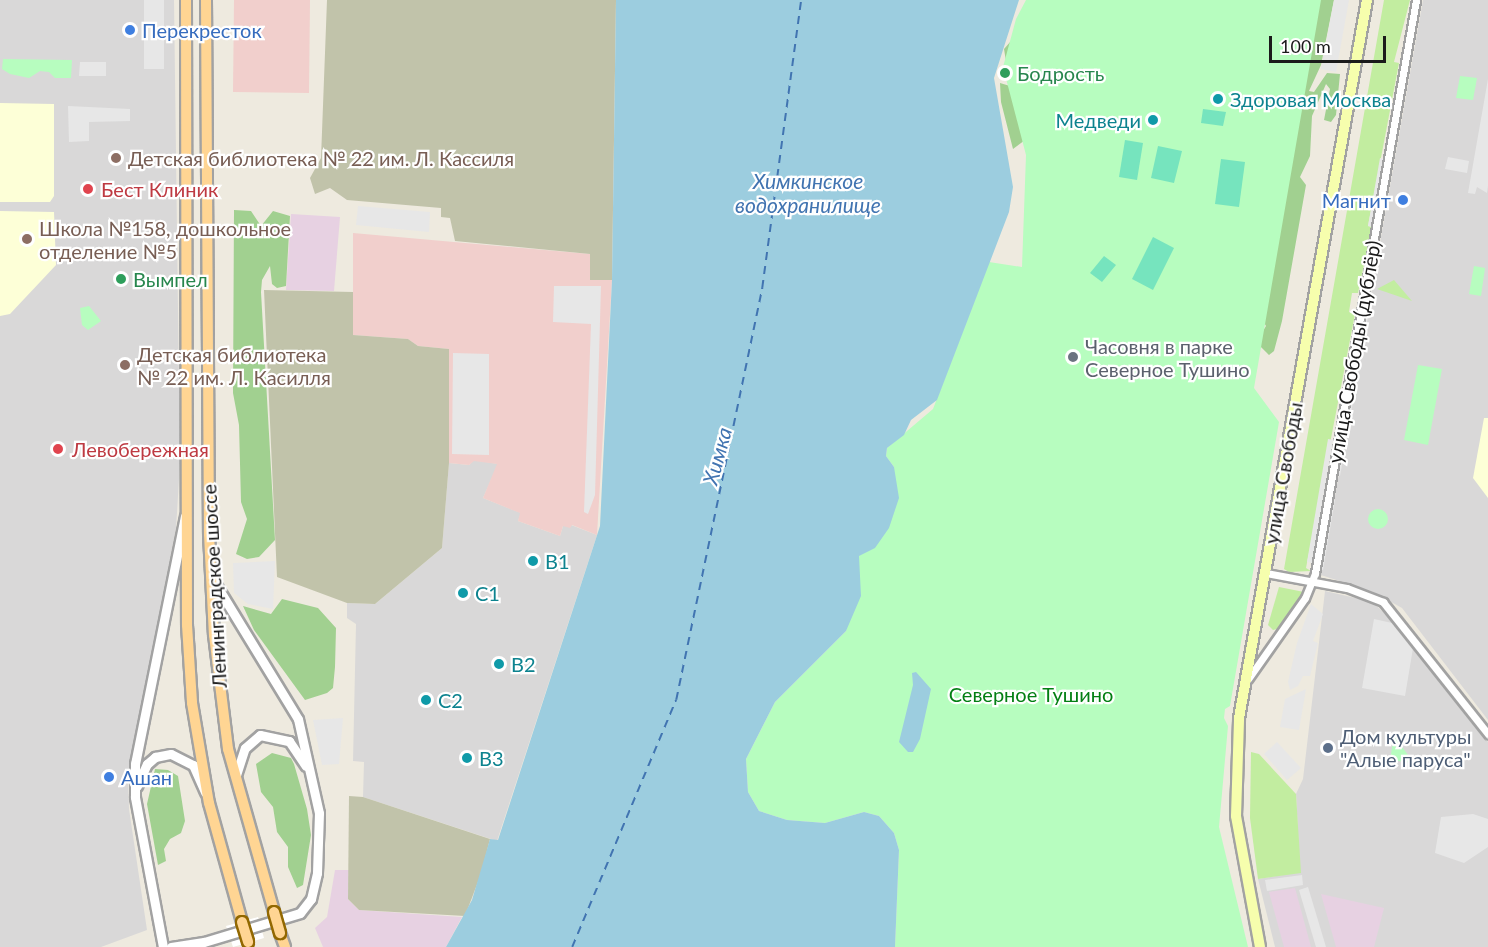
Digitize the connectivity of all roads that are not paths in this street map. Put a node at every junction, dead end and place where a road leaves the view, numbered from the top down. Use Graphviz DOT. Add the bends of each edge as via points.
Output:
graph roads {
  1 [pos="186,0"];
  2 [pos="206,0"];
  3 [pos="1367,0"];
  4 [pos="1416,0"];
  5 [pos="187,511"];
  6 [pos="1266,573"];
  7 [pos="210,574"];
  8 [pos="1312,581"];
  9 [pos="1244,685"];
  10 [pos="1488,734"];
  11 [pos="310,773"];
  12 [pos="236,783"];
  13 [pos="135,797"];
  14 [pos="209,803"];
  15 [pos="249,945"];
  16 [pos="163,947"];
  17 [pos="171,947"];
  18 [pos="285,947"];
  19 [pos="1260,947"];
  1 -- 5 [label="main road, Ленинградское шоссе"];
  2 -- 7 [label="main road, Ленинградское шоссе"];
  3 -- 6 [label="main road, улица Свободы"];
  4 -- 8 [label="street, улица Свободы (дублёр)"];
  5 -- 13 [label="street" via="138,745"];
  5 -- 14 [label="main road, Ленинградское шоссе" via="186,625 191,692"];
  6 -- 8 [label="street"];
  6 -- 9 [label="main road, улица Свободы"];
  7 -- 11 [label="street" via="298,718"];
  7 -- 12 [label="main road, Ленинградское шоссе" via="218,687"];
  8 -- 9 [label="street, улица Свободы (дублёр)" via="1305,598"];
  8 -- 10 [label="street" via="1357,592 1389,607"];
  9 -- 19 [label="main road, улица Свободы" via="1237,747 1236,816"];
  11 -- 12 [label="street" via="289,741 260,735 239,759"];
  11 -- 17 [label="street" via="320,831 311,899 293,916 227,936"];
  12 -- 18 [label="main road, Ленинградское шоссе, bridge"];
  13 -- 14 [label="street" via="147,764 155,757 171,754 193,765"];
  13 -- 16 [label="street"];
  14 -- 15 [label="main road, Ленинградское шоссе, bridge"];
}
